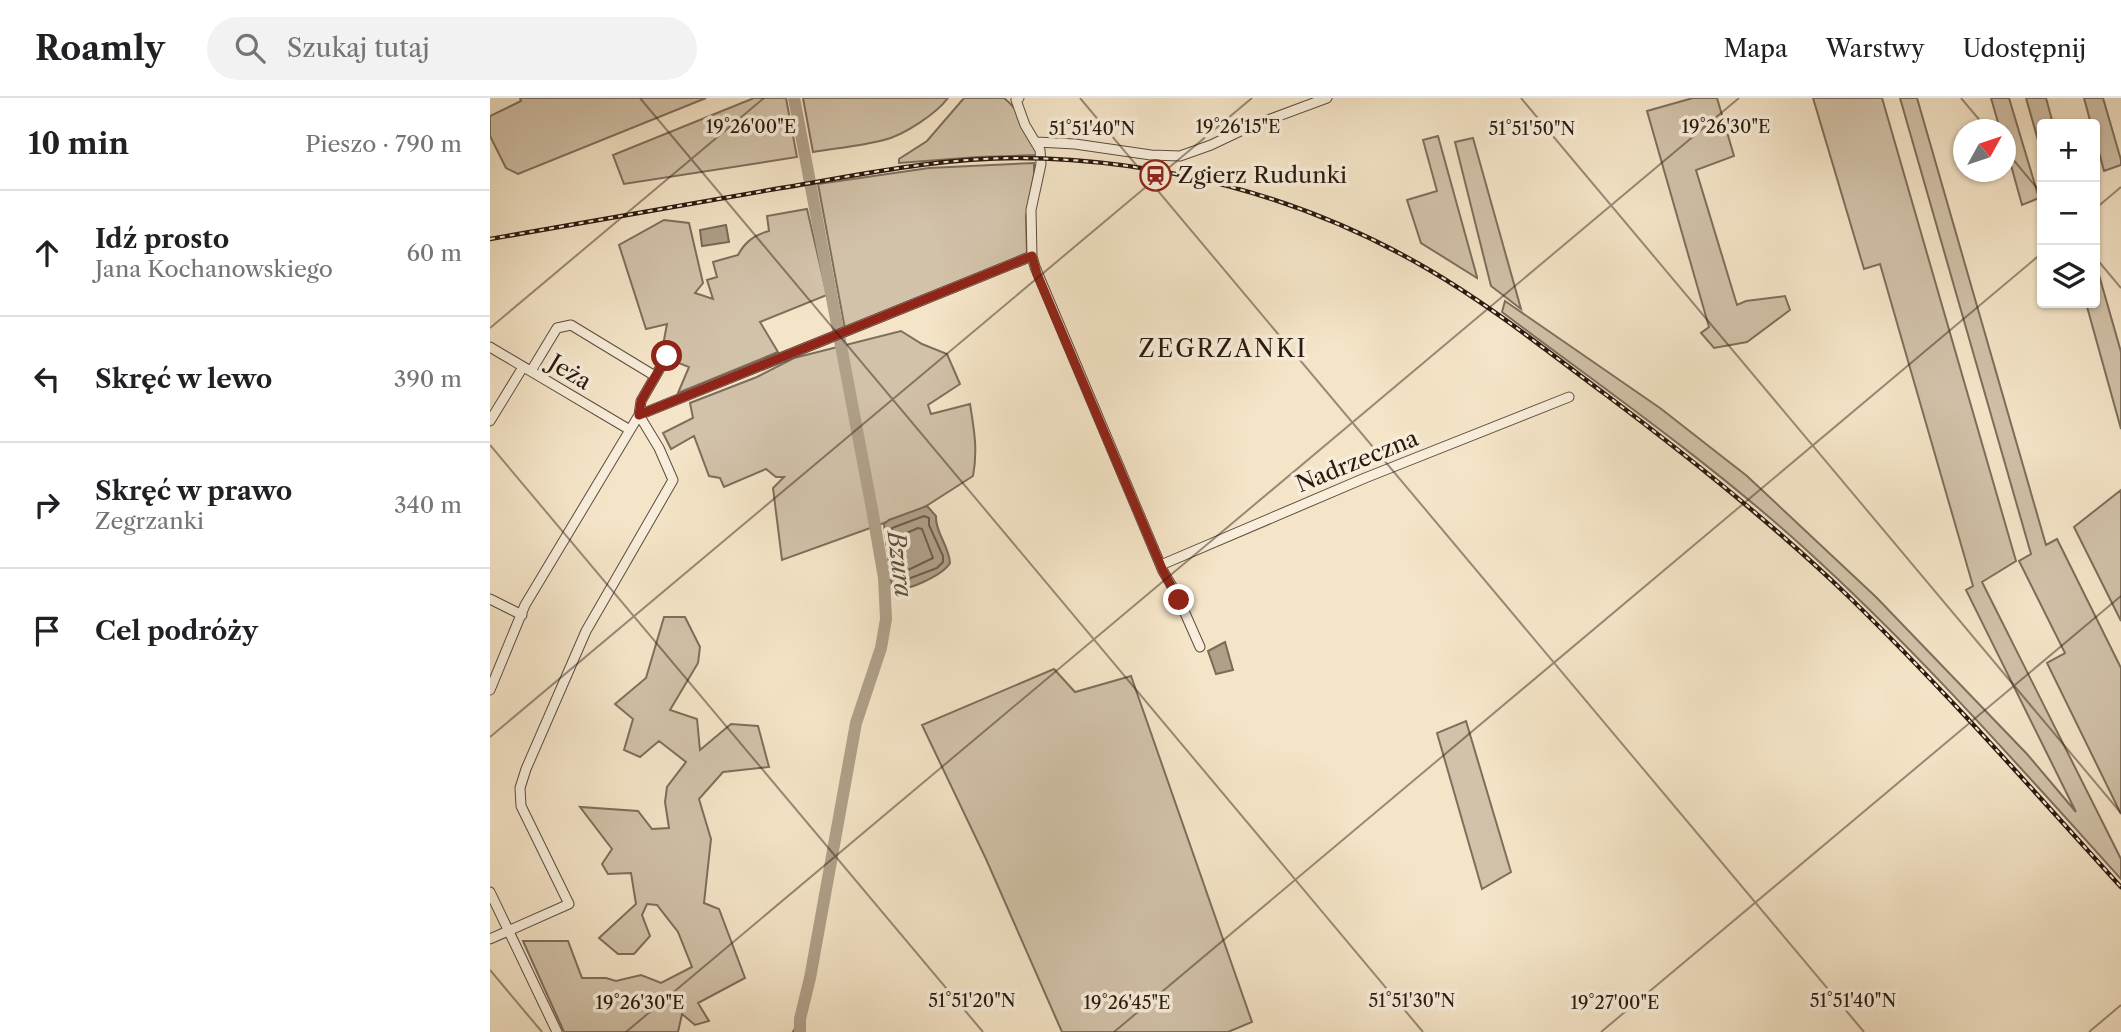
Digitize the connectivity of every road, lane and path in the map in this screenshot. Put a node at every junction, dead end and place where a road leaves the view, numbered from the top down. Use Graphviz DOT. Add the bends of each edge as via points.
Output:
graph roads {
  1 [pos="1327,98"];
  2 [pos="1017,99"];
  3 [pos="1037,142"];
  4 [pos="1032,256"];
  5 [pos="490,347"];
  6 [pos="667,356"];
  7 [pos="527,369"];
  8 [pos="655,376"];
  9 [pos="1569,397"];
  10 [pos="639,415"];
  11 [pos="490,421"];
  12 [pos="630,430"];
  13 [pos="1161,565"];
  14 [pos="490,599"];
  15 [pos="522,615"];
  16 [pos="1200,647"];
  17 [pos="490,690"];
  18 [pos="490,892"];
  19 [pos="509,932"];
  20 [pos="490,939"];
  21 [pos="557,1032"];
  1 -- 3 [label="street" via="1180,156"];
  2 -- 3 [label="street"];
  3 -- 4 [label="street" via="1041,164 1031,210"];
  4 -- 10 [label="street"];
  4 -- 13 [label="street"];
  5 -- 7 [label="street, Jeża"];
  6 -- 8 [label="street"];
  7 -- 8 [label="street" via="557,328 571,325"];
  7 -- 11 [label="street"];
  7 -- 12 [label="street, Jeża"];
  8 -- 10 [label="street"];
  9 -- 13 [label="street, Nadrzeczna"];
  10 -- 12 [label="street"];
  10 -- 19 [label="street" via="673,480 586,631 520,788 521,806 569,904"];
  12 -- 15 [label="street"];
  13 -- 16 [label="street"];
  14 -- 15 [label="street"];
  15 -- 17 [label="street"];
  18 -- 19 [label="street"];
  19 -- 20 [label="street"];
  19 -- 21 [label="street"];
}
